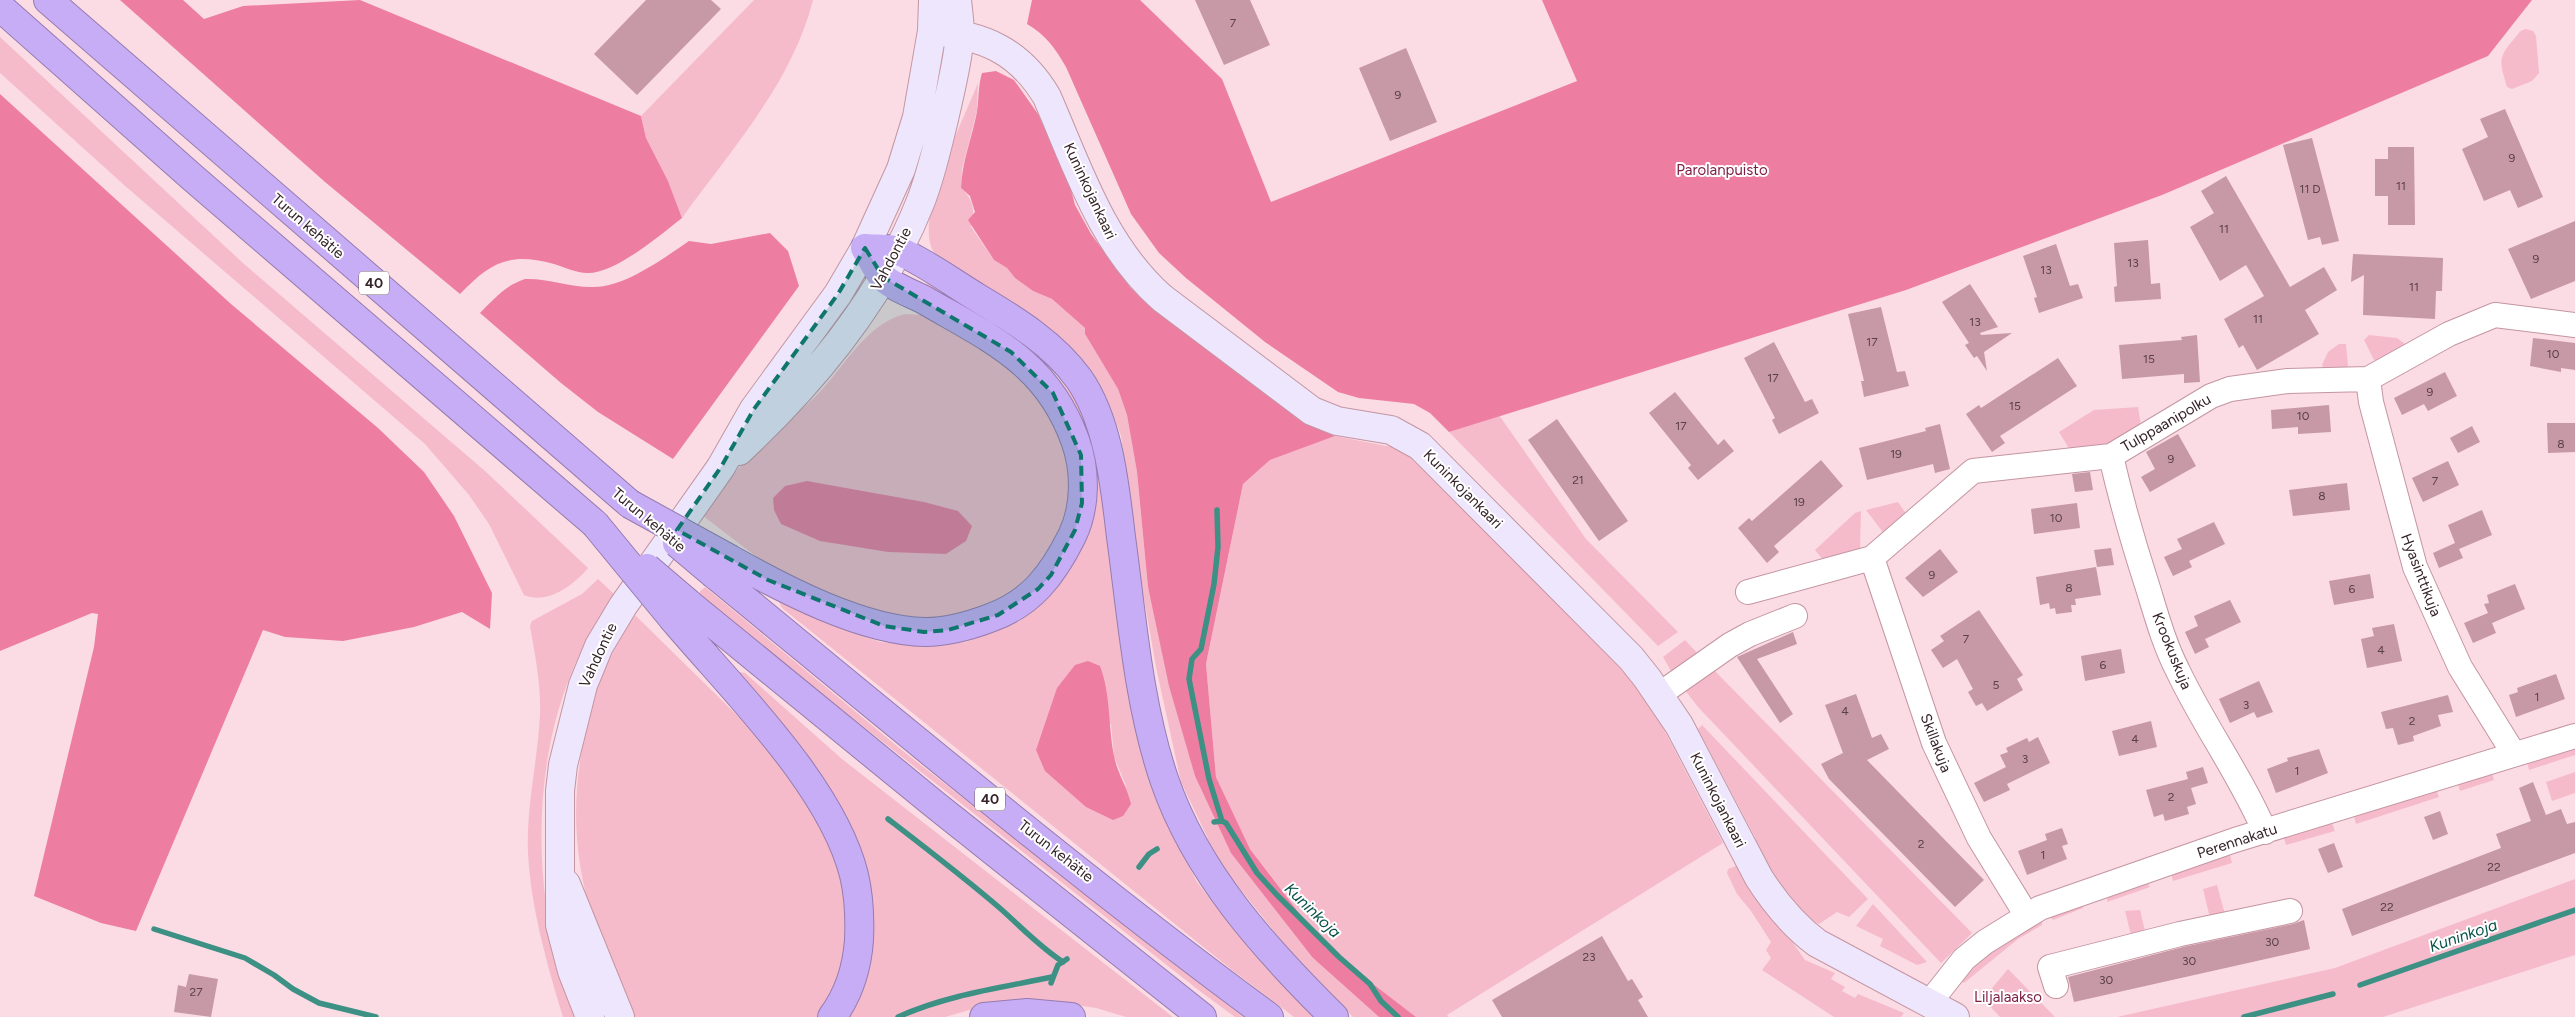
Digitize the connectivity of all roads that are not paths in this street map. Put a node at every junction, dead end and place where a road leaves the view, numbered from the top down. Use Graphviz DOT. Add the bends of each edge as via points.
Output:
graph roads {
  1 [pos="48,0"];
  2 [pos="934,0"];
  3 [pos="956,0"];
  4 [pos="0,6"];
  5 [pos="932,31"];
  6 [pos="960,33"];
  7 [pos="866,248"];
  8 [pos="898,250"];
  9 [pos="883,278"];
  10 [pos="2575,325"];
  11 [pos="2368,379"];
  12 [pos="2111,456"];
  13 [pos="721,467"];
  14 [pos="1872,558"];
  15 [pos="722,567"];
  16 [pos="1748,592"];
  17 [pos="681,612"];
  18 [pos="1795,616"];
  19 [pos="1660,694"];
  20 [pos="2575,736"];
  21 [pos="2514,754"];
  22 [pos="2265,832"];
  23 [pos="561,873"];
  24 [pos="2290,911"];
  25 [pos="2026,916"];
  26 [pos="2056,986"];
  27 [pos="1930,1002"];
  28 [pos="590,1017"];
  29 [pos="620,1017"];
  30 [pos="832,1017"];
  31 [pos="984,1017"];
  32 [pos="1071,1017"];
  33 [pos="1202,1017"];
  34 [pos="1270,1017"];
  35 [pos="1334,1017"];
  36 [pos="1955,1017"];
  1 -- 15 [label="highway, Turun kehätie / 40, bridge" via="630,504"];
  2 -- 5 [label="street, Vahdontie"];
  3 -- 6 [label="street, Vahdontie"];
  4 -- 17 [label="highway, 40, bridge" via="193,178 587,518"];
  5 -- 6 [label="street, Kuninkojankaari"];
  5 -- 7 [label="street, Vahdontie" via="917,117 901,169"];
  6 -- 8 [label="street, Vahdontie" via="952,84 927,182"];
  6 -- 19 [label="street, Kuninkojankaari" via="997,47 1039,82 1102,222 1142,281 1312,411 1337,421 1391,430 1420,446 1631,658"];
  7 -- 8 [label="highway"];
  7 -- 9 [label="highway"];
  7 -- 13 [label="street, Vahdontie" via="833,302 754,409"];
  8 -- 9 [label="street, Vahdontie"];
  8 -- 35 [label="highway" via="1031,331 1079,380 1108,451 1147,713 1163,778 1176,810 1211,875 1239,913 1305,989"];
  9 -- 13 [label="street, Vahdontie" via="838,343 800,389"];
  9 -- 15 [label="highway" via="1011,352 1053,393 1066,414 1081,455 1084,477 1075,530 1064,551 1038,589 998,616 970,626 924,632 884,626 850,616 768,580"];
  10 -- 11 [label="street, Tulppaanipolku" via="2495,315 2449,334"];
  11 -- 12 [label="street, Tulppaanipolku" via="2288,381 2230,389 2182,412"];
  11 -- 21 [label="street, Hyasinttikuja" via="2373,411 2415,567 2460,667"];
  12 -- 14 [label="street, Tulppaanipolku" via="1973,471"];
  12 -- 22 [label="street, Krookuskuja" via="2139,560 2173,661 2201,717 2250,796"];
  13 -- 23 [label="street, Vahdontie" via="623,606 599,646 583,685 563,765 559,823"];
  14 -- 16 [label="street, Tulppaanipolku"];
  14 -- 25 [label="street, Skillakuja" via="1934,743 1979,838"];
  15 -- 34 [label="highway, Turun kehätie / 40" via="958,773"];
  17 -- 30 [label="highway" via="799,770 826,810 844,846 854,875 858,903 858,955 852,982"];
  17 -- 33 [label="highway, 40" via="934,804"];
  18 -- 19 [label="street" via="1730,645"];
  19 -- 27 [label="street, Kuninkojankaari" via="1772,899 1817,943"];
  20 -- 21 [label="street, Perennakatu"];
  21 -- 22 [label="street, Perennakatu"];
  22 -- 25 [label="street, Perennakatu" via="2040,908"];
  23 -- 28 [label="street, Vahdontie" via="560,925 572,971"];
  23 -- 29 [label="street, Vahdontie"];
  24 -- 26 [label="street" via="2180,934 2050,967"];
  25 -- 27 [label="street, Perennakatu" via="1984,942 1964,960"];
  27 -- 36 [label="street, Kuninkojankaari"];
  31 -- 32 [label="highway" via="1027,1013"];
}
